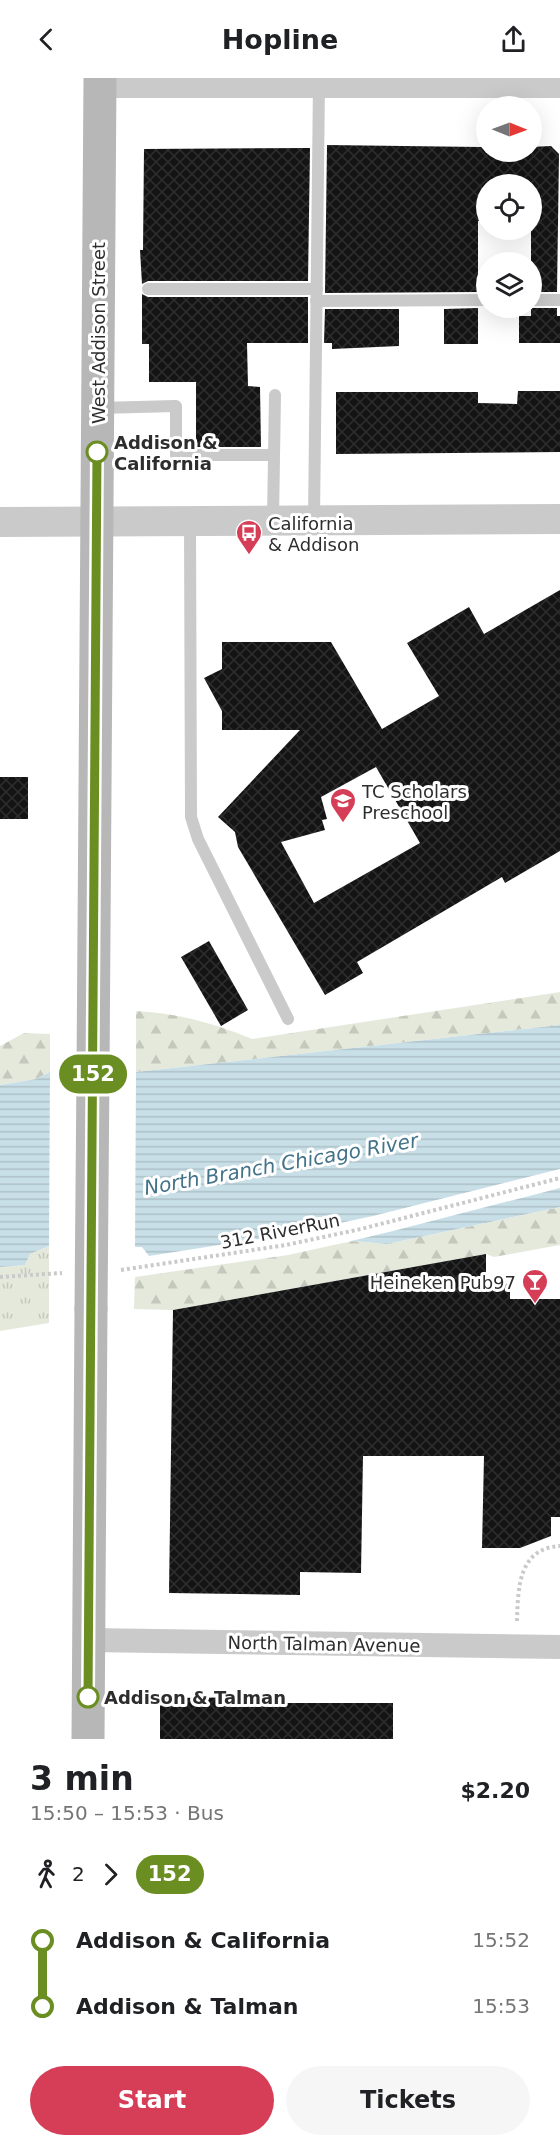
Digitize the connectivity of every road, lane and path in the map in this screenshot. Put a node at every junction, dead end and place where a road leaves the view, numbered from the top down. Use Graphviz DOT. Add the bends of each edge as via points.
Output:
graph roads {
  1 [pos="100,82"];
  2 [pos="319,82"];
  3 [pos="560,86"];
  4 [pos="148,289"];
  5 [pos="316,295"];
  6 [pos="476,300"];
  7 [pos="542,300"];
  8 [pos="560,300"];
  9 [pos="275,395"];
  10 [pos="97,408"];
  11 [pos="274,455"];
  12 [pos="560,519"];
  13 [pos="273,520"];
  14 [pos="314,520"];
  15 [pos="96,521"];
  16 [pos="190,521"];
  17 [pos="0,522"];
  18 [pos="288,1019"];
  19 [pos="560,1178"];
  20 [pos="115,1271"];
  21 [pos="71,1273"];
  22 [pos="0,1277"];
  23 [pos="560,1546"];
  24 [pos="517,1621"];
  25 [pos="89,1640"];
  26 [pos="560,1647"];
  27 [pos="88,1739"];
  1 -- 2 [label="street"];
  1 -- 10 [label="main road, West Addison Street"];
  2 -- 3 [label="street"];
  2 -- 5 [label="lane"];
  4 -- 5 [label="lane"];
  5 -- 6 [label="lane"];
  5 -- 14 [label="lane"];
  7 -- 8 [label="lane"];
  9 -- 11 [label="lane"];
  10 -- 11 [label="lane" via="176,406 176,455"];
  10 -- 15 [label="main road, West Addison Street"];
  11 -- 13 [label="lane"];
  12 -- 14 [label="street"];
  13 -- 14 [label="street"];
  13 -- 16 [label="street"];
  15 -- 16 [label="street"];
  15 -- 17 [label="street"];
  15 -- 25 [label="main road, West Addison Street, bridge"];
  16 -- 18 [label="lane" via="190,817"];
  19 -- 20 [label="path, 312 RiverRun" via="286,1245"];
  21 -- 22 [label="path"];
  23 -- 24 [label="path" via="540,1551 524,1569 519,1582"];
  25 -- 26 [label="street, North Talman Avenue"];
  25 -- 27 [label="main road, West Addison Street"];
}
